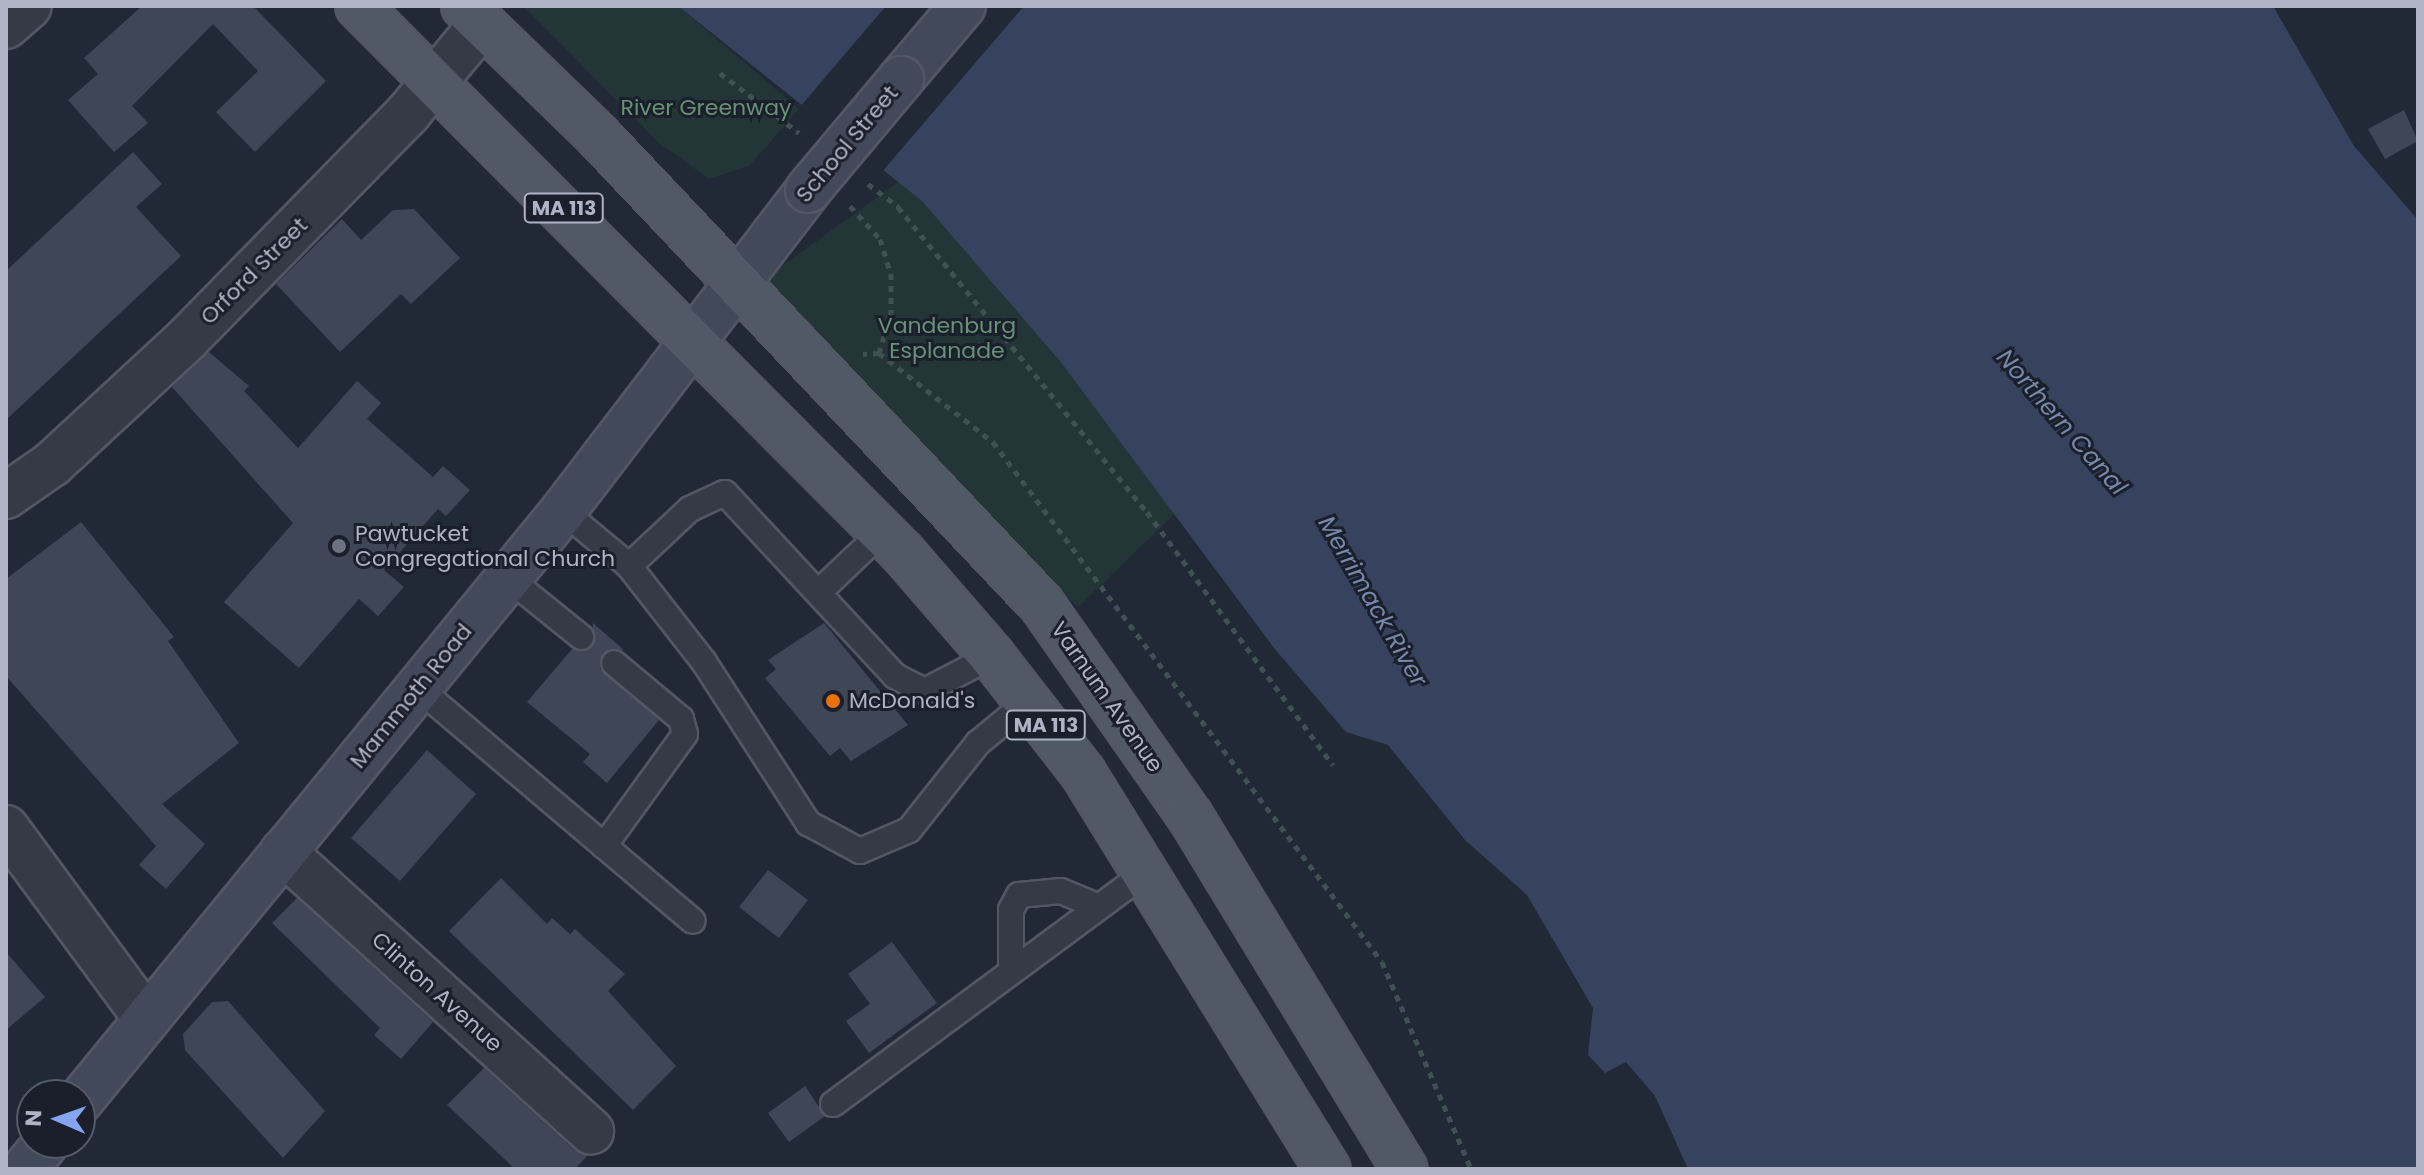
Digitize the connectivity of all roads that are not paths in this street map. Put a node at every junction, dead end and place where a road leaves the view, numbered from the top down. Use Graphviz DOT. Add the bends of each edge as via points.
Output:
graph roads {
  1 [pos="29,6"];
  2 [pos="358,6"];
  3 [pos="963,6"];
  4 [pos="473,15"];
  5 [pos="6,26"];
  6 [pos="436,79"];
  7 [pos="734,283"];
  8 [pos="691,339"];
  9 [pos="6,496"];
  10 [pos="563,511"];
  11 [pos="882,532"];
  12 [pos="629,566"];
  13 [pos="508,578"];
  14 [pos="822,589"];
  15 [pos="581,637"];
  16 [pos="992,656"];
  17 [pos="614,663"];
  18 [pos="418,688"];
  19 [pos="1028,702"];
  20 [pos="6,828"];
  21 [pos="604,846"];
  22 [pos="283,852"];
  23 [pos="1147,872"];
  24 [pos="1099,907"];
  25 [pos="693,921"];
  26 [pos="1011,972"];
  27 [pos="147,1019"];
  28 [pos="96,1081"];
  29 [pos="833,1104"];
  30 [pos="591,1131"];
  31 [pos="1328,1169"];
  32 [pos="1405,1169"];
  1 -- 5 [label="street"];
  2 -- 6 [label="main road, MA 113"];
  3 -- 7 [label="main road, School Street, bridge"];
  4 -- 6 [label="street, Orford Street"];
  4 -- 7 [label="main road, MA 113"];
  6 -- 8 [label="main road, MA 113"];
  6 -- 9 [label="street, Orford Street" via="188,338 52,464"];
  7 -- 8 [label="main road, Mammoth Road"];
  7 -- 32 [label="main road, Varnum Avenue / MA 113" via="1042,605 1190,816"];
  8 -- 10 [label="main road, Mammoth Road"];
  8 -- 11 [label="main road, MA 113"];
  10 -- 12 [label="lane"];
  10 -- 13 [label="main road, Mammoth Road"];
  11 -- 14 [label="lane"];
  11 -- 16 [label="main road, MA 113"];
  12 -- 14 [label="lane" via="690,509 725,493"];
  12 -- 19 [label="lane" via="704,662 808,823 860,851 909,830 978,743"];
  13 -- 15 [label="lane"];
  13 -- 18 [label="main road, Mammoth Road"];
  14 -- 16 [label="lane" via="895,676 925,691"];
  16 -- 19 [label="main road, MA 113"];
  17 -- 21 [label="lane" via="681,719 685,734"];
  18 -- 21 [label="lane"];
  18 -- 22 [label="main road, Mammoth Road"];
  19 -- 23 [label="main road, MA 113"];
  20 -- 27 [label="street"];
  21 -- 25 [label="lane"];
  22 -- 27 [label="main road, Mammoth Road"];
  22 -- 30 [label="street, Clinton Avenue"];
  23 -- 24 [label="lane"];
  23 -- 31 [label="main road, MA 113"];
  24 -- 26 [label="lane"];
  24 -- 26 [label="lane" via="1061,891 1019,895 1011,910"];
  26 -- 29 [label="lane"];
  27 -- 28 [label="main road, Mammoth Road"];
}
